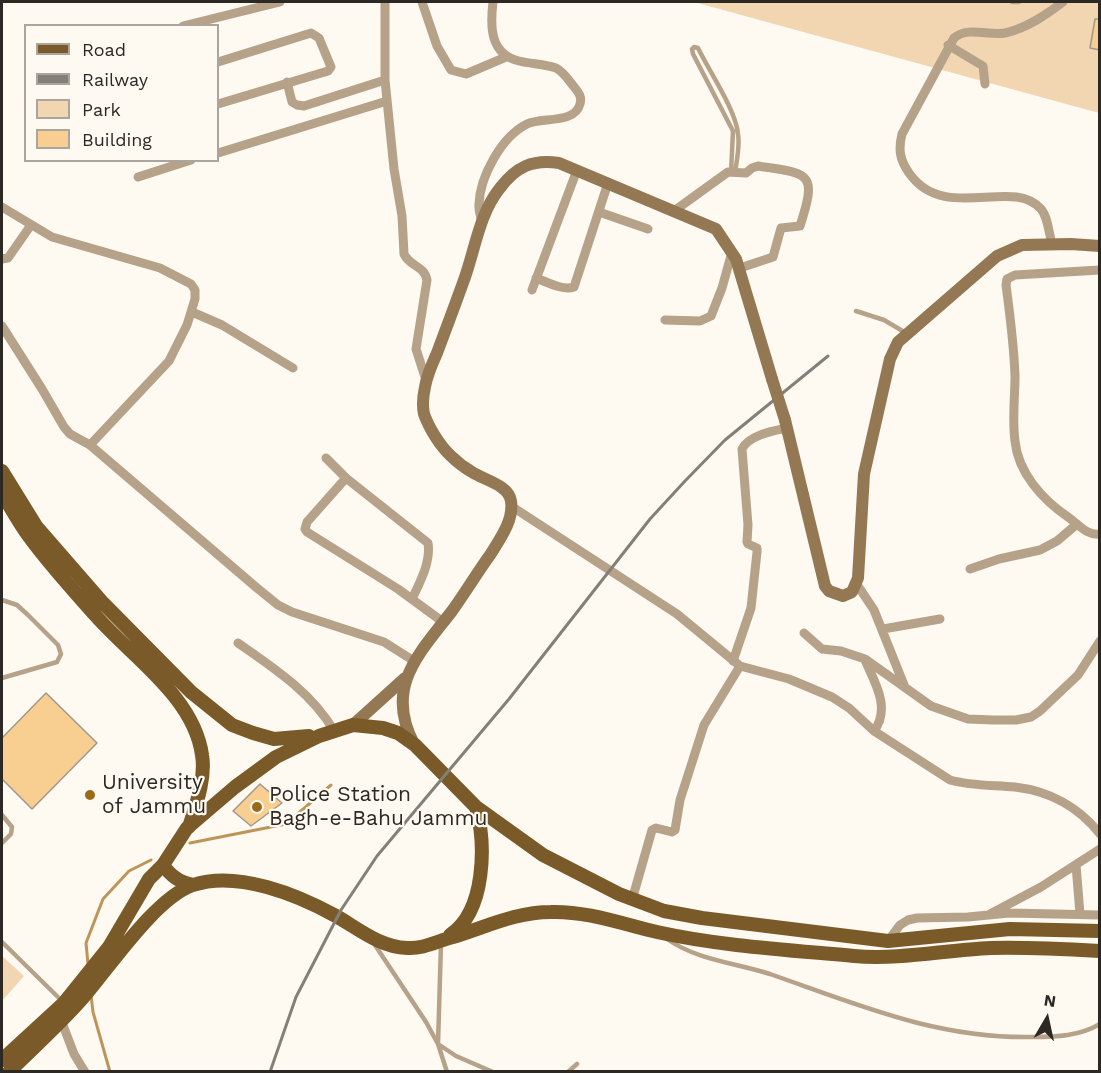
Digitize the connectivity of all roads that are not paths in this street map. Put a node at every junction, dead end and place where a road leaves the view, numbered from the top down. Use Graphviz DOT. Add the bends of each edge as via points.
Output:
graph roads {
  1 [pos="280,2"];
  2 [pos="385,2"];
  3 [pos="422,2"];
  4 [pos="493,2"];
  5 [pos="1012,2"];
  6 [pos="1019,2"];
  7 [pos="1063,2"];
  8 [pos="191,24"];
  9 [pos="948,45"];
  10 [pos="506,57"];
  11 [pos="219,62"];
  12 [pos="385,80"];
  13 [pos="287,82"];
  14 [pos="985,84"];
  15 [pos="387,101"];
  16 [pos="219,104"];
  17 [pos="219,153"];
  18 [pos="185,162"];
  19 [pos="577,170"];
  20 [pos="733,172"];
  21 [pos="138,177"];
  22 [pos="608,183"];
  23 [pos="2,207"];
  24 [pos="674,211"];
  25 [pos="599,212"];
  26 [pos="482,223"];
  27 [pos="31,225"];
  28 [pos="648,229"];
  29 [pos="1052,244"];
  30 [pos="1100,246"];
  31 [pos="732,252"];
  32 [pos="2,259"];
  33 [pos="740,268"];
  34 [pos="1100,270"];
  35 [pos="536,278"];
  36 [pos="532,290"];
  37 [pos="856,311"];
  38 [pos="192,312"];
  39 [pos="665,320"];
  40 [pos="2,326"];
  41 [pos="906,333"];
  42 [pos="293,368"];
  43 [pos="426,380"];
  44 [pos="786,424"];
  45 [pos="90,445"];
  46 [pos="326,458"];
  47 [pos="2,471"];
  48 [pos="346,478"];
  49 [pos="2,493"];
  50 [pos="511,506"];
  51 [pos="1077,524"];
  52 [pos="1100,534"];
  53 [pos="970,569"];
  54 [pos="856,583"];
  55 [pos="412,599"];
  56 [pos="2,600"];
  57 [pos="940,619"];
  58 [pos="443,622"];
  59 [pos="883,629"];
  60 [pos="804,633"];
  61 [pos="1100,641"];
  62 [pos="238,643"];
  63 [pos="865,659"];
  64 [pos="414,661"];
  65 [pos="736,664"];
  66 [pos="2,678"];
  67 [pos="405,678"];
  68 [pos="904,685"];
  69 [pos="353,725"];
  70 [pos="334,731"];
  71 [pos="874,731"];
  72 [pos="319,736"];
  73 [pos="414,744"];
  74 [pos="476,807"];
  75 [pos="2,815"];
  76 [pos="189,827"];
  77 [pos="1100,834"];
  78 [pos="2,843"];
  79 [pos="1100,849"];
  80 [pos="162,865"];
  81 [pos="1076,865"];
  82 [pos="193,885"];
  83 [pos="632,900"];
  84 [pos="1080,914"];
  85 [pos="987,915"];
  86 [pos="1100,915"];
  87 [pos="1100,931"];
  88 [pos="658,932"];
  89 [pos="369,936"];
  90 [pos="441,941"];
  91 [pos="888,941"];
  92 [pos="2,942"];
  93 [pos="114,951"];
  94 [pos="1100,951"];
  95 [pos="71,1000"];
  96 [pos="61,1020"];
  97 [pos="1100,1024"];
  98 [pos="438,1044"];
  99 [pos="2,1060"];
  100 [pos="577,1064"];
  101 [pos="9,1071"];
  102 [pos="85,1071"];
  103 [pos="447,1071"];
  104 [pos="493,1071"];
  105 [pos="568,1071"];
  1 -- 8 [label="street"];
  2 -- 12 [label="street"];
  3 -- 10 [label="street" via="437,46 451,70 465,74"];
  4 -- 10 [label="street" via="492,36"];
  5 -- 6 [label="lane"];
  7 -- 9 [label="street" via="1027,26 999,34 964,32"];
  9 -- 14 [label="street" via="983,66"];
  9 -- 29 [label="street" via="902,134 899,154 903,164 921,187 939,195 1016,197 1036,205 1044,215"];
  10 -- 26 [label="street" via="562,72 581,101 569,116 526,124 497,152 484,178 478,206"];
  11 -- 13 [label="street" via="315,34 330,69"];
  12 -- 13 [label="street" via="304,106 292,102"];
  12 -- 15 [label="street"];
  13 -- 16 [label="street"];
  15 -- 17 [label="street"];
  15 -- 43 [label="street" via="404,254 427,275 416,349"];
  18 -- 21 [label="street"];
  19 -- 22 [label="main road"];
  19 -- 26 [label="main road" via="544,161 522,168 498,190"];
  19 -- 35 [label="street"];
  20 -- 20 [label="lane" via="733,131 693,54 694,47 735,119 738,138"];
  20 -- 24 [label="street"];
  20 -- 33 [label="street" via="746,173 758,166 799,172 810,187 800,226 781,228 773,257"];
  22 -- 24 [label="main road"];
  22 -- 25 [label="street"];
  23 -- 27 [label="street"];
  24 -- 31 [label="main road" via="716,230"];
  25 -- 28 [label="street"];
  25 -- 35 [label="street" via="574,287 564,288"];
  26 -- 43 [label="main road"];
  27 -- 32 [label="street" via="8,258"];
  27 -- 38 [label="street" via="59,240 145,262 174,274 194,287"];
  29 -- 30 [label="main road"];
  29 -- 41 [label="main road" via="1022,245 997,256"];
  31 -- 33 [label="main road"];
  31 -- 39 [label="street" via="711,316 700,321"];
  33 -- 44 [label="main road, bridge"];
  34 -- 51 [label="street" via="1015,275 1007,279 1006,285 1015,375 1017,452 1025,472 1040,492"];
  35 -- 36 [label="street"];
  37 -- 41 [label="lane" via="884,320"];
  38 -- 42 [label="street" via="222,325"];
  38 -- 45 [label="street" via="169,361"];
  40 -- 45 [label="street" via="64,427"];
  41 -- 54 [label="main road" via="890,359 864,474"];
  43 -- 50 [label="main road" via="422,405 437,438 460,464 508,493"];
  44 -- 54 [label="main road" via="825,586 843,596 852,592"];
  44 -- 65 [label="street" via="747,442 742,449 747,542 757,552 751,608"];
  45 -- 64 [label="street" via="278,605 384,642"];
  46 -- 48 [label="street"];
  47 -- 72 [label="main road" via="36,526 103,603 191,692 232,725 253,734 274,739"];
  48 -- 55 [label="street" via="428,543 426,565"];
  48 -- 55 [label="street" via="305,529"];
  49 -- 76 [label="main road" via="53,565 188,715 203,757 200,791"];
  50 -- 58 [label="main road" via="497,544"];
  50 -- 65 [label="street" via="677,614"];
  51 -- 52 [label="street"];
  51 -- 53 [label="street" via="1040,550"];
  54 -- 59 [label="street"];
  55 -- 58 [label="street"];
  56 -- 66 [label="lane" via="17,605 58,645 61,654 59,660 45,666"];
  57 -- 59 [label="street"];
  58 -- 64 [label="main road"];
  59 -- 68 [label="street"];
  60 -- 63 [label="street" via="822,650"];
  61 -- 68 [label="street" via="1078,675 1059,695 1023,719 957,717 931,706"];
  62 -- 70 [label="street" via="316,704"];
  63 -- 68 [label="street"];
  63 -- 71 [label="street" via="882,704 881,720"];
  64 -- 67 [label="main road"];
  65 -- 71 [label="street" via="789,679 832,697"];
  65 -- 83 [label="street" via="704,725 680,800 675,830 652,830"];
  67 -- 69 [label="main road"];
  67 -- 73 [label="main road" via="403,707 406,728"];
  69 -- 70 [label="main road"];
  69 -- 73 [label="main road" via="383,728"];
  70 -- 72 [label="main road"];
  71 -- 77 [label="street" via="950,780 1017,787 1054,797 1088,820"];
  72 -- 76 [label="main road" via="276,757"];
  73 -- 74 [label="main road"];
  74 -- 83 [label="main road" via="543,855"];
  74 -- 90 [label="main road" via="482,827 476,895 464,923"];
  75 -- 78 [label="lane" via="12,831"];
  76 -- 80 [label="main road"];
  79 -- 81 [label="street"];
  80 -- 82 [label="main road" via="181,882"];
  80 -- 93 [label="main road" via="149,879"];
  81 -- 84 [label="street"];
  81 -- 85 [label="street"];
  82 -- 89 [label="main road" via="230,880 265,887 315,906"];
  82 -- 93 [label="main road" via="158,908"];
  83 -- 91 [label="main road" via="702,918"];
  84 -- 85 [label="street"];
  84 -- 86 [label="street"];
  85 -- 91 [label="street" via="908,920"];
  87 -- 91 [label="main road" via="1010,929"];
  88 -- 90 [label="main road" via="589,915 536,912"];
  88 -- 94 [label="main road" via="876,958 992,948"];
  88 -- 97 [label="lane" via="695,953 880,1014 945,1030 1003,1038 1043,1037 1085,1031"];
  89 -- 90 [label="main road" via="405,948"];
  89 -- 98 [label="lane"];
  90 -- 98 [label="lane"];
  92 -- 95 [label="lane"];
  93 -- 95 [label="main road"];
  95 -- 96 [label="main road"];
  95 -- 99 [label="main road"];
  96 -- 101 [label="main road"];
  96 -- 102 [label="street"];
  98 -- 103 [label="lane"];
  98 -- 104 [label="lane"];
  100 -- 105 [label="lane"];
}
